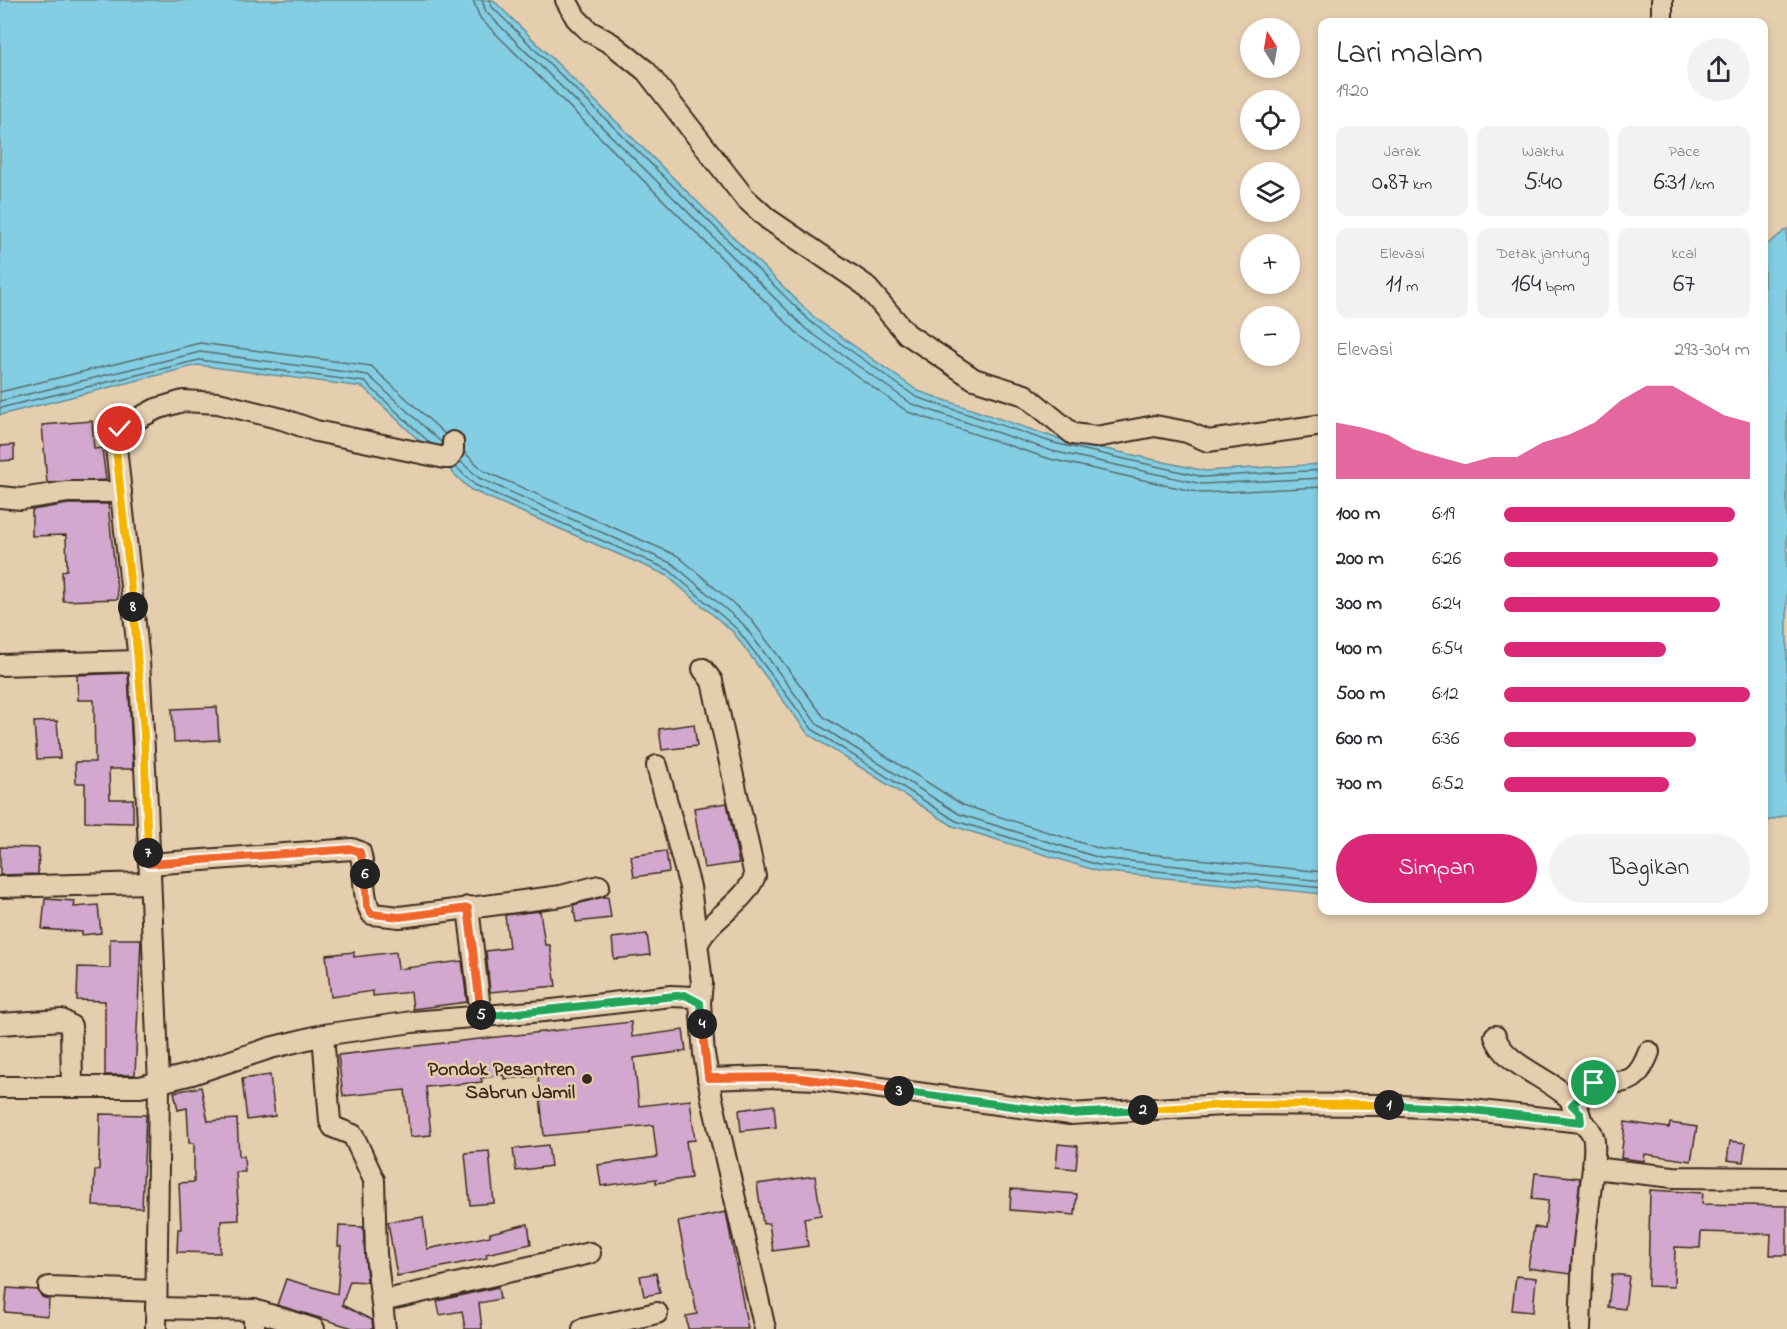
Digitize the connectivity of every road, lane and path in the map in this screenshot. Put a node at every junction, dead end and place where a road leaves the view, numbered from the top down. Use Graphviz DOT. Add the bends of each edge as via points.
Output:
graph roads {
  1 [pos="566,0"];
  2 [pos="1662,0"];
  3 [pos="1662,18"];
  4 [pos="1318,426"];
  5 [pos="453,442"];
  6 [pos="121,492"];
  7 [pos="0,497"];
  8 [pos="139,661"];
  9 [pos="0,665"];
  10 [pos="703,669"];
  11 [pos="657,766"];
  12 [pos="149,873"];
  13 [pos="0,886"];
  14 [pos="599,886"];
  15 [pos="468,908"];
  16 [pos="698,943"];
  17 [pos="700,1003"];
  18 [pos="481,1017"];
  19 [pos="0,1024"];
  20 [pos="323,1035"];
  21 [pos="1495,1036"];
  22 [pos="1649,1052"];
  23 [pos="708,1078"];
  24 [pos="159,1084"];
  25 [pos="0,1087"];
  26 [pos="72,1087"];
  27 [pos="1576,1113"];
  28 [pos="1593,1168"];
  29 [pos="1787,1178"];
  30 [pos="591,1253"];
  31 [pos="49,1287"];
  32 [pos="156,1299"];
  33 [pos="382,1301"];
  34 [pos="657,1314"];
  35 [pos="254,1319"];
  36 [pos="156,1329"];
  37 [pos="314,1329"];
  38 [pos="385,1329"];
  39 [pos="583,1329"];
  40 [pos="765,1329"];
  41 [pos="1580,1329"];
  1 -- 4 [label="street" via="589,31 646,71 744,197 760,212 865,285 907,334 974,379 1025,395 1073,434 1096,436 1155,426 1208,441"];
  2 -- 3 [label="street"];
  5 -- 6 [label="street" via="453,451 445,458 316,431 218,403 183,401 114,425"];
  6 -- 7 [label="street"];
  6 -- 8 [label="street"];
  8 -- 9 [label="street"];
  8 -- 12 [label="street"];
  10 -- 16 [label="street" via="712,681 754,876 739,902 702,934"];
  11 -- 16 [label="street" via="690,887"];
  12 -- 13 [label="street"];
  12 -- 15 [label="street" via="352,849 360,852 367,907 372,914 400,917"];
  12 -- 24 [label="street"];
  14 -- 15 [label="street" via="561,896"];
  15 -- 18 [label="street"];
  16 -- 17 [label="street"];
  17 -- 18 [label="street" via="693,997 671,996"];
  17 -- 23 [label="street"];
  18 -- 20 [label="street"];
  19 -- 26 [label="street" via="62,1020 71,1026"];
  20 -- 24 [label="street"];
  20 -- 33 [label="street" via="330,1121 333,1127 353,1135 374,1180"];
  21 -- 27 [label="street" via="1499,1048 1565,1095"];
  22 -- 27 [label="street" via="1641,1071 1625,1083 1587,1085"];
  23 -- 27 [label="street" via="816,1079 1070,1114 1240,1104"];
  23 -- 40 [label="street"];
  24 -- 26 [label="street"];
  24 -- 32 [label="street"];
  25 -- 26 [label="street"];
  27 -- 28 [label="street" via="1594,1135"];
  28 -- 29 [label="street" via="1673,1177"];
  28 -- 41 [label="street" via="1583,1252"];
  30 -- 33 [label="street"];
  31 -- 32 [label="street"];
  32 -- 35 [label="street"];
  32 -- 36 [label="street"];
  33 -- 38 [label="street"];
  34 -- 39 [label="street"];
  35 -- 37 [label="street"];
}
